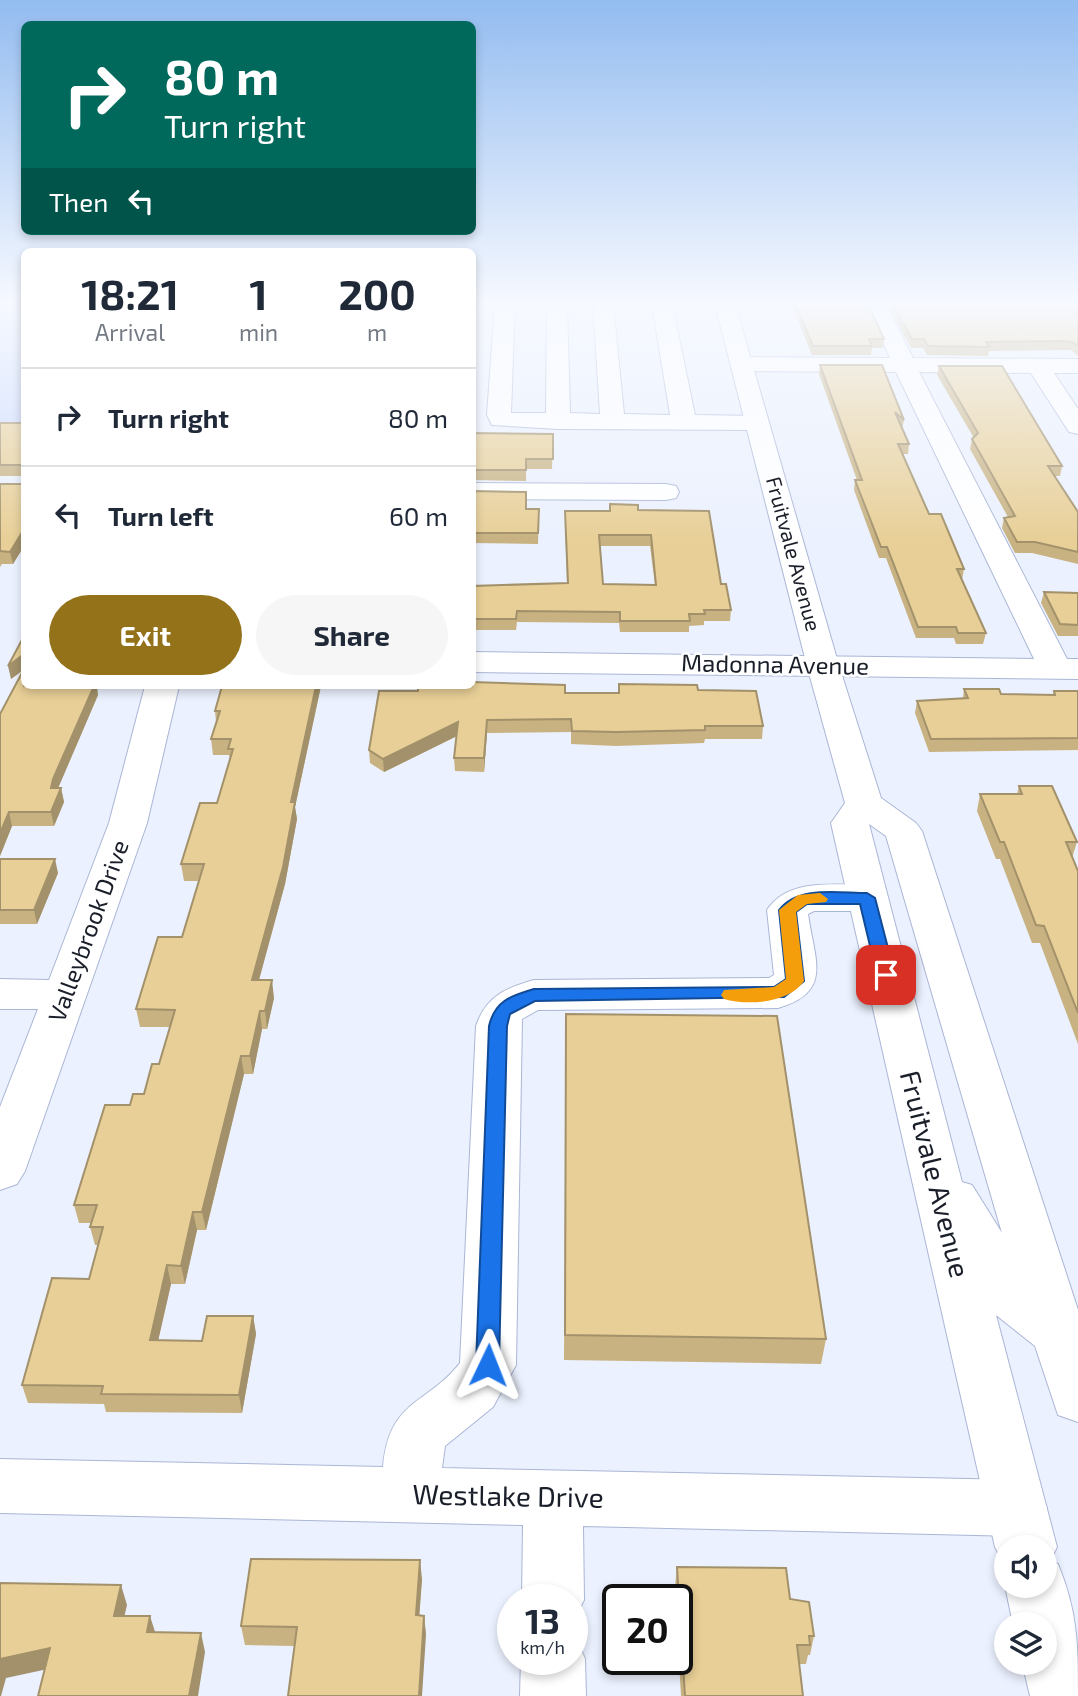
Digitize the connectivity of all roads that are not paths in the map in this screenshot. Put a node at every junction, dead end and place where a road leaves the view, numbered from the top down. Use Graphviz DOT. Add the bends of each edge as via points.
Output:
graph roads {
  1 [pos="501,383"];
  2 [pos="558,383"];
  3 [pos="610,383"];
  4 [pos="677,383"];
  5 [pos="746,383"];
  6 [pos="915,383"];
  7 [pos="1049,383"];
  8 [pos="558,422"];
  9 [pos="613,423"];
  10 [pos="684,423"];
  11 [pos="757,424"];
  12 [pos="1078,427"];
  13 [pos="476,491"];
  14 [pos="666,492"];
  15 [pos="476,662"];
  16 [pos="823,666"];
  17 [pos="1066,668"];
  18 [pos="161,689"];
  19 [pos="864,803"];
  20 [pos="867,898"];
  21 [pos="0,994"];
  22 [pos="65,995"];
  23 [pos="930,1154"];
  24 [pos="0,1171"];
  25 [pos="1068,1333"];
  26 [pos="1078,1397"];
  27 [pos="0,1486"];
  28 [pos="412,1494"];
  29 [pos="553,1497"];
  30 [pos="1021,1528"];
  31 [pos="553,1584"];
  32 [pos="1039,1598"];
  33 [pos="553,1675"];
  34 [pos="553,1696"];
  35 [pos="1063,1696"];
  1 -- 8 [label="street" via="501,420"];
  2 -- 8 [label="street"];
  3 -- 9 [label="street"];
  4 -- 10 [label="street"];
  5 -- 11 [label="street, Fruitvale Avenue"];
  6 -- 17 [label="street"];
  7 -- 12 [label="street"];
  8 -- 9 [label="street"];
  9 -- 10 [label="street"];
  10 -- 11 [label="street"];
  11 -- 16 [label="street, Fruitvale Avenue"];
  13 -- 14 [label="street"];
  15 -- 16 [label="street, Madonna Avenue"];
  16 -- 17 [label="street, Madonna Avenue"];
  16 -- 19 [label="street, Fruitvale Avenue"];
  18 -- 22 [label="street, Valleybrook Drive" via="128,823"];
  19 -- 20 [label="street, Fruitvale Avenue" via="850,823"];
  19 -- 25 [label="street" via="903,831"];
  20 -- 23 [label="street, Fruitvale Avenue"];
  20 -- 28 [label="street" via="804,899 787,910 796,981 778,993 534,995 502,1011 488,1365 481,1384 427,1425 417,1441"];
  21 -- 22 [label="street"];
  22 -- 24 [label="street, Valleybrook Drive"];
  23 -- 25 [label="street" via="968,1227 1014,1298"];
  23 -- 30 [label="street, Fruitvale Avenue"];
  25 -- 26 [label="street"];
  27 -- 28 [label="street, Westlake Drive"];
  28 -- 29 [label="street, Westlake Drive"];
  29 -- 30 [label="street, Westlake Drive"];
  29 -- 31 [label="street"];
  32 -- 35 [label="street"];
  33 -- 34 [label="street"];
}
